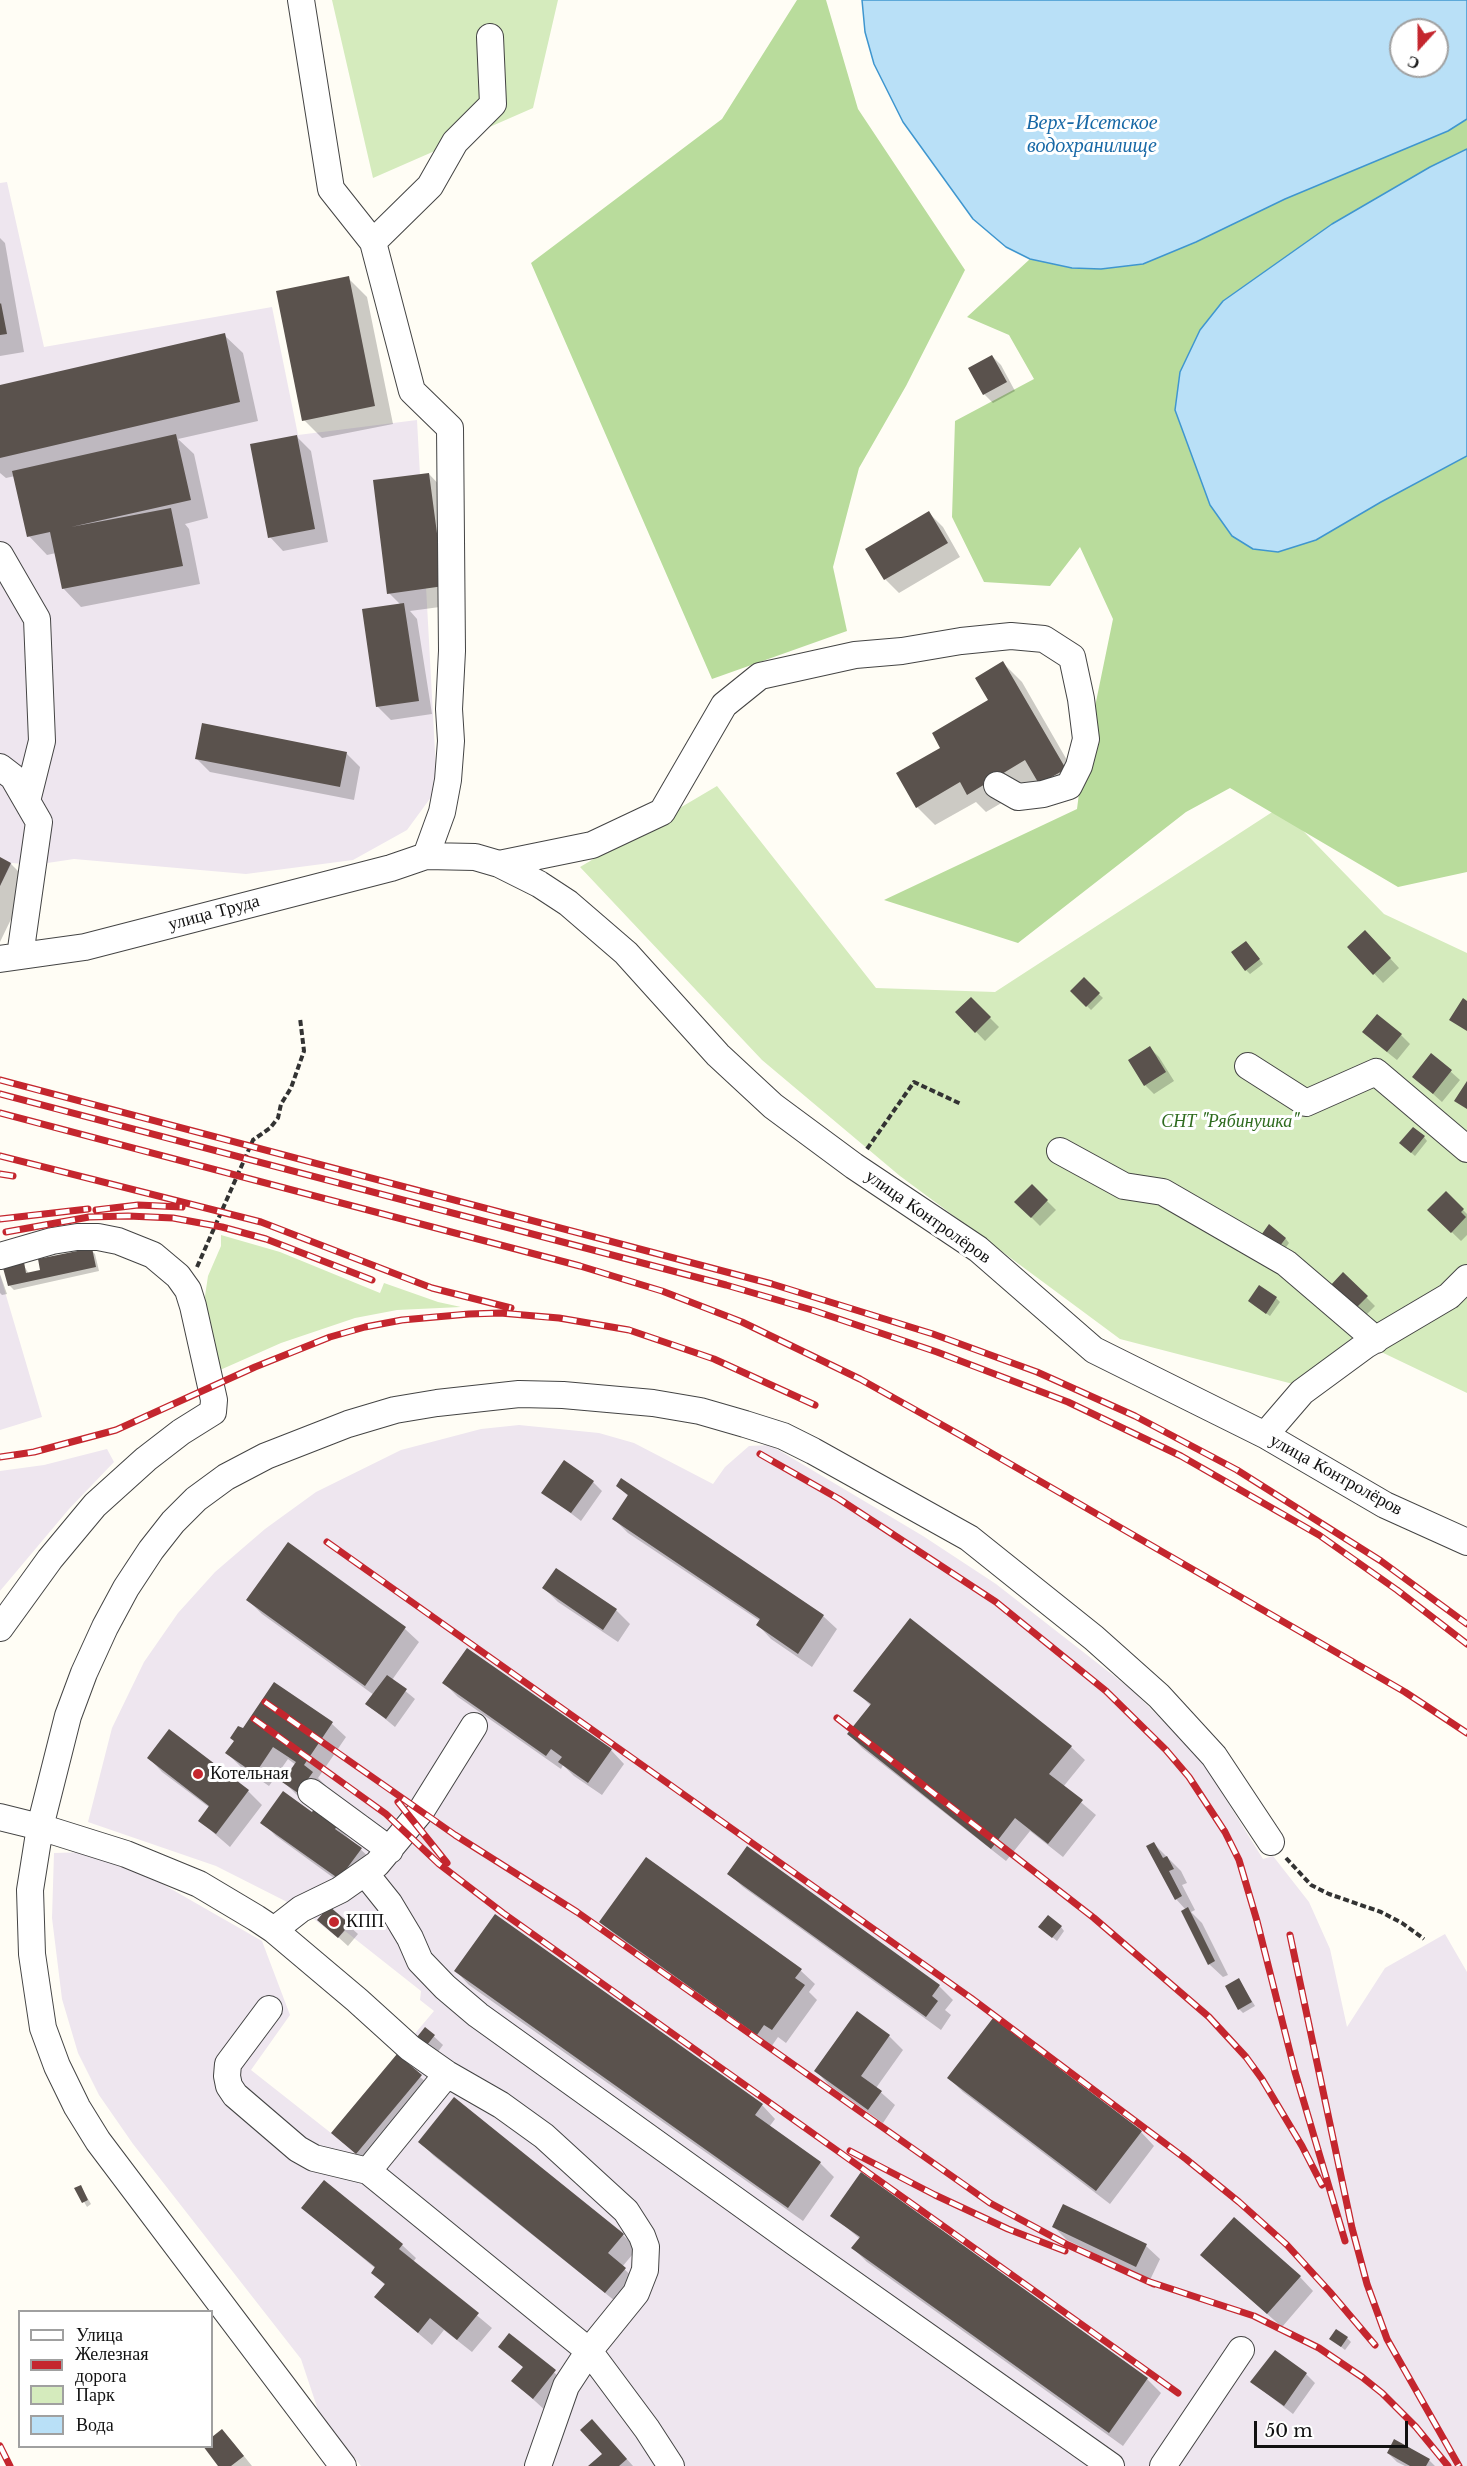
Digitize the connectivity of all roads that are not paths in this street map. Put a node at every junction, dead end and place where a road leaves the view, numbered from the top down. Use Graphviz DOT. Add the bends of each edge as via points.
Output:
graph roads {
  1 [pos="301,0"];
  2 [pos="490,37"];
  3 [pos="373,242"];
  4 [pos="0,555"];
  5 [pos="0,767"];
  6 [pos="998,785"];
  7 [pos="27,801"];
  8 [pos="426,856"];
  9 [pos="499,864"];
  10 [pos="10,958"];
  11 [pos="1248,1066"];
  12 [pos="1467,1149"];
  13 [pos="1060,1151"];
  14 [pos="0,1256"];
  15 [pos="1467,1278"];
  16 [pos="1377,1340"];
  17 [pos="1265,1435"];
  18 [pos="1467,1542"];
  19 [pos="0,1628"];
  20 [pos="474,1726"];
  21 [pos="311,1792"];
  22 [pos="0,1817"];
  23 [pos="40,1827"];
  24 [pos="1271,1842"];
  25 [pos="390,1851"];
  26 [pos="365,1873"];
  27 [pos="274,1930"];
  28 [pos="270,2009"];
  29 [pos="447,2074"];
  30 [pos="368,2171"];
  31 [pos="589,2350"];
  32 [pos="1241,2350"];
  33 [pos="343,2466"];
  34 [pos="538,2466"];
  35 [pos="670,2466"];
  36 [pos="1111,2466"];
  37 [pos="1163,2466"];
  1 -- 3 [label="street" via="331,189"];
  2 -- 3 [label="street" via="493,104 455,142 430,186"];
  3 -- 8 [label="street" via="412,391 450,428 451,741 442,812"];
  4 -- 7 [label="street" via="37,619 42,741"];
  5 -- 7 [label="street" via="13,777"];
  6 -- 9 [label="street" via="1018,797 1043,794 1069,786 1079,766 1086,739 1072,657 1044,639 1011,636 962,640 855,655 760,676 724,705 662,812 592,845"];
  7 -- 10 [label="street" via="39,822"];
  8 -- 9 [label="street, улица Контролёров" via="475,857"];
  8 -- 10 [label="street, улица Труда" via="85,947"];
  9 -- 17 [label="street, улица Контролёров" via="539,884 598,928 632,959 743,1080 809,1135 978,1249 1094,1350"];
  11 -- 12 [label="street" via="1306,1103 1376,1072"];
  13 -- 16 [label="street" via="1124,1186 1163,1192 1286,1263"];
  14 -- 19 [label="street" via="77,1237 98,1237 153,1256 178,1276 188,1290 212,1387 213,1412 146,1459 95,1506 50,1558"];
  15 -- 16 [label="street" via="1449,1296"];
  16 -- 17 [label="street" via="1302,1392"];
  17 -- 18 [label="street, улица Контролёров" via="1384,1505"];
  20 -- 25 [label="street" via="421,1811"];
  21 -- 25 [label="street"];
  22 -- 23 [label="street"];
  23 -- 24 [label="street" via="68,1716 105,1627 151,1550 196,1500 266,1456 348,1424 437,1402 519,1394 653,1403 745,1424 783,1436 938,1519 993,1555 1159,1696 1214,1756"];
  23 -- 27 [label="street" via="126,1854 199,1884"];
  23 -- 33 [label="street" via="30,1890 32,1954 44,2028 57,2066 98,2141"];
  25 -- 26 [label="street"];
  26 -- 27 [label="street" via="301,1909"];
  26 -- 36 [label="street" via="398,1917 420,1961 478,2015"];
  27 -- 29 [label="street" via="410,2048"];
  28 -- 30 [label="street" via="228,2064 229,2086 298,2149 314,2158"];
  29 -- 30 [label="street"];
  29 -- 31 [label="street" via="544,2136 636,2224 646,2247 641,2283"];
  30 -- 31 [label="street"];
  31 -- 34 [label="street" via="566,2386"];
  31 -- 35 [label="street"];
  32 -- 37 [label="street"];
}
